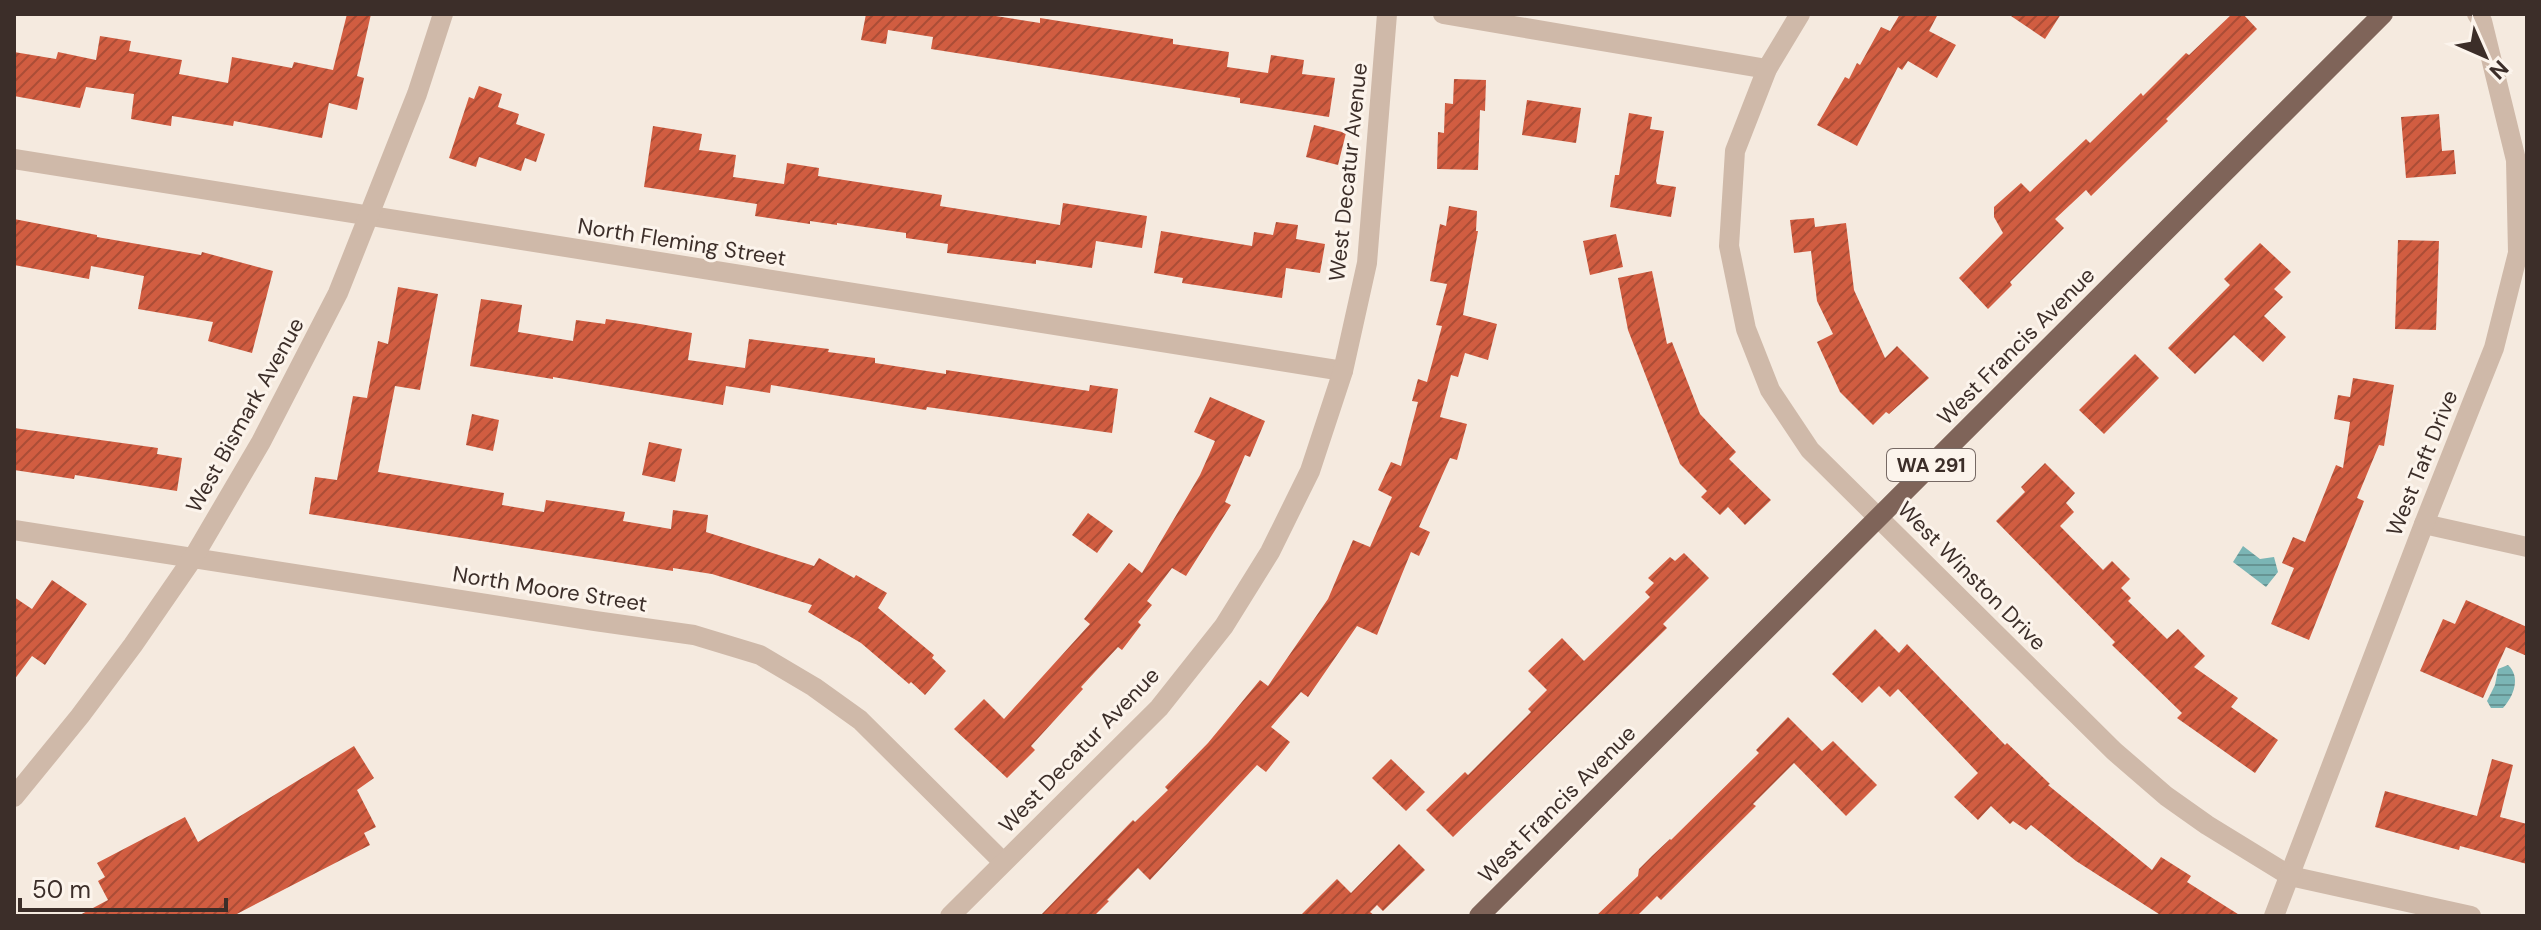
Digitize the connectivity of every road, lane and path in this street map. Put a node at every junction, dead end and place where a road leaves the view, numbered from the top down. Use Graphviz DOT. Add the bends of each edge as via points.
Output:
graph roads {
  1 [pos="443,14"];
  2 [pos="1387,14"];
  3 [pos="1443,14"];
  4 [pos="1800,14"];
  5 [pos="2383,14"];
  6 [pos="2477,14"];
  7 [pos="1767,69"];
  8 [pos="14,159"];
  9 [pos="2521,161"];
  10 [pos="370,216"];
  11 [pos="1343,371"];
  12 [pos="1878,517"];
  13 [pos="2424,524"];
  14 [pos="14,530"];
  15 [pos="2527,547"];
  16 [pos="193,558"];
  17 [pos="14,797"];
  18 [pos="1003,862"];
  19 [pos="2290,876"];
  20 [pos="950,916"];
  21 [pos="1479,916"];
  22 [pos="2274,916"];
  23 [pos="2471,916"];
  1 -- 10 [label="street, West Bismark Avenue"];
  2 -- 11 [label="street, West Decatur Avenue" via="1367,263"];
  3 -- 7 [label="street"];
  4 -- 7 [label="street, West Winston Drive"];
  5 -- 12 [label="main road, West Francis Avenue / WA 291"];
  6 -- 9 [label="street, West Taft Drive"];
  7 -- 12 [label="street, West Winston Drive" via="1735,151 1729,246 1746,329 1770,390 1810,450"];
  8 -- 10 [label="street, North Fleming Street"];
  9 -- 13 [label="street, West Taft Drive" via="2518,253 2494,348"];
  10 -- 11 [label="street, North Fleming Street"];
  10 -- 16 [label="street, West Bismark Avenue" via="338,293 261,442"];
  11 -- 18 [label="street, West Decatur Avenue" via="1310,471 1270,552 1224,626 1159,708"];
  12 -- 19 [label="street, West Winston Drive" via="2114,751 2166,796"];
  12 -- 21 [label="main road, West Francis Avenue / WA 291"];
  13 -- 15 [label="street"];
  13 -- 19 [label="street, West Taft Drive"];
  14 -- 16 [label="street, North Moore Street"];
  16 -- 17 [label="street, West Bismark Avenue" via="89,705"];
  16 -- 18 [label="street, North Moore Street" via="694,635 760,655 860,720"];
  18 -- 20 [label="street, West Decatur Avenue"];
  19 -- 22 [label="street, West Taft Drive"];
  19 -- 23 [label="street, West Winston Drive"];
}
